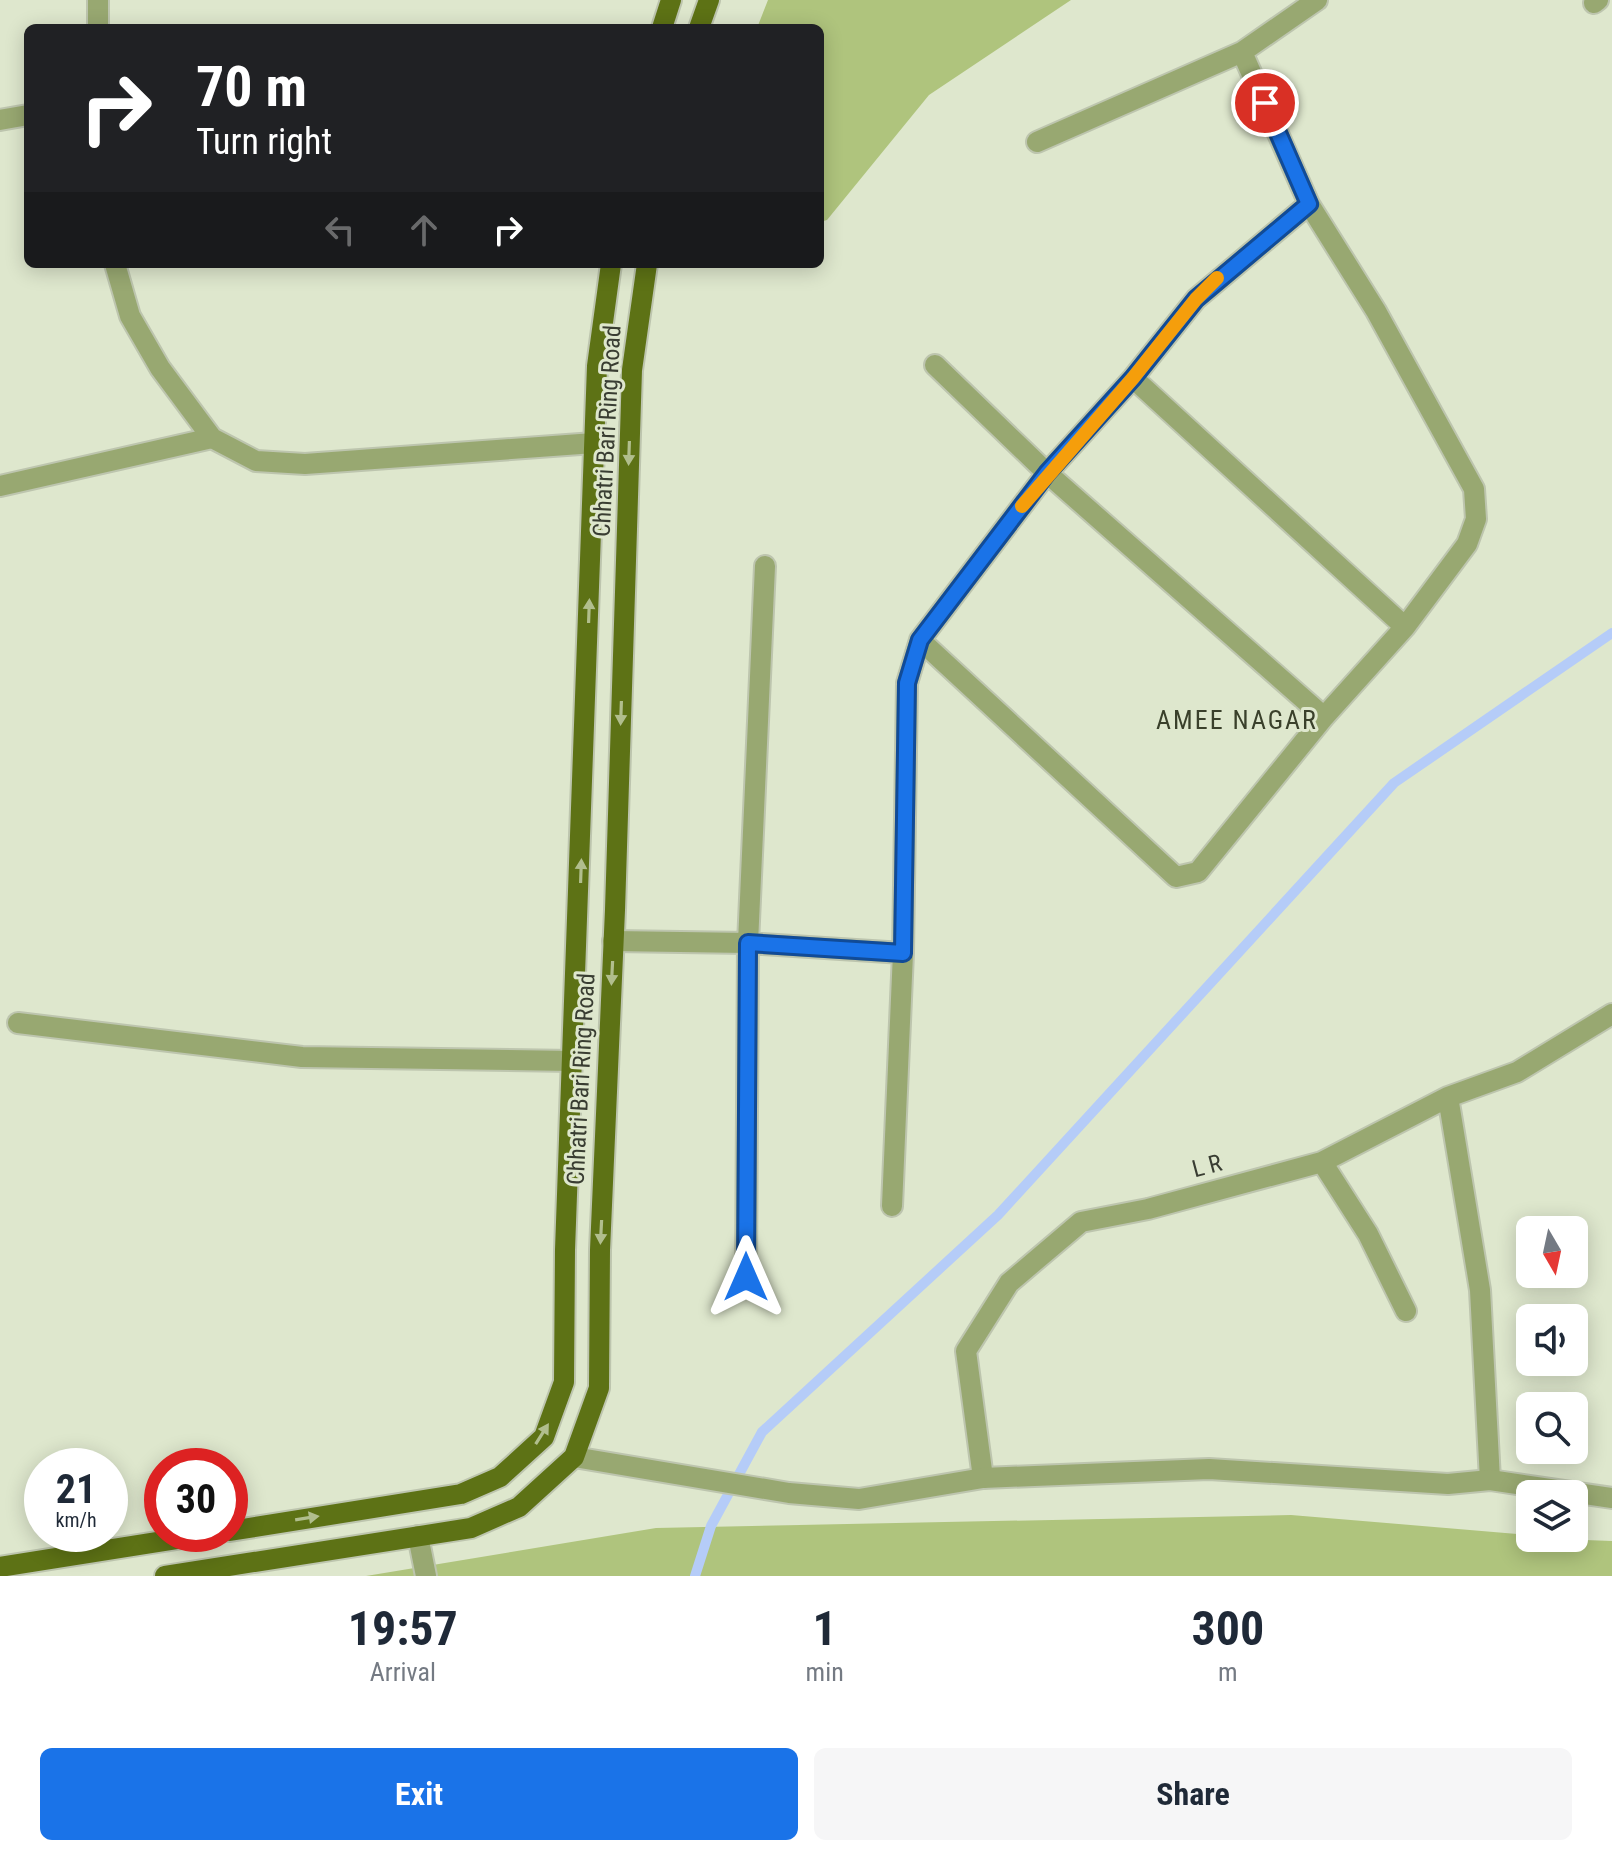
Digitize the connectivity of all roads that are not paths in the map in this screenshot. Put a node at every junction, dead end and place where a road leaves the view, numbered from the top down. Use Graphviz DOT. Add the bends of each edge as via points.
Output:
graph roads {
  1 [pos="98,0"];
  2 [pos="671,0"];
  3 [pos="709,0"];
  4 [pos="1310,2"];
  5 [pos="98,24"];
  6 [pos="663,24"];
  7 [pos="700,24"];
  8 [pos="1242,52"];
  9 [pos="24,116"];
  10 [pos="0,120"];
  11 [pos="1037,142"];
  12 [pos="1309,204"];
  13 [pos="116,268"];
  14 [pos="610,268"];
  15 [pos="646,268"];
  16 [pos="935,365"];
  17 [pos="1133,378"];
  18 [pos="212,438"];
  19 [pos="594,443"];
  20 [pos="1047,473"];
  21 [pos="0,486"];
  22 [pos="765,566"];
  23 [pos="1405,627"];
  24 [pos="920,640"];
  25 [pos="1324,717"];
  26 [pos="613,941"];
  27 [pos="748,943"];
  28 [pos="903,953"];
  29 [pos="18,1023"];
  30 [pos="1608,1023"];
  31 [pos="573,1061"];
  32 [pos="1448,1097"];
  33 [pos="1322,1162"];
  34 [pos="892,1206"];
  35 [pos="746,1277"];
  36 [pos="1406,1311"];
  37 [pos="574,1457"];
  38 [pos="983,1478"];
  39 [pos="1490,1480"];
  40 [pos="1612,1498"];
  41 [pos="248,1528"];
  42 [pos="418,1536"];
  43 [pos="144,1544"];
  44 [pos="0,1567"];
  45 [pos="165,1576"];
  46 [pos="426,1576"];
  1 -- 5 [label="street"];
  2 -- 6 [label="main road"];
  3 -- 7 [label="main road"];
  4 -- 8 [label="street"];
  8 -- 11 [label="street"];
  8 -- 12 [label="street"];
  9 -- 10 [label="street"];
  12 -- 17 [label="street" via="1196,299"];
  12 -- 23 [label="street" via="1376,311 1474,489 1476,519 1467,544"];
  13 -- 18 [label="street" via="130,316 160,368"];
  14 -- 19 [label="main road, Chhatri Bari Ring Road" via="597,366"];
  15 -- 26 [label="main road, Chhatri Bari Ring Road, one-way" via="632,370"];
  16 -- 20 [label="street"];
  17 -- 20 [label="street"];
  17 -- 23 [label="street"];
  18 -- 19 [label="street" via="256,461 305,464"];
  18 -- 21 [label="street"];
  31 -- 19 [label="main road, Chhatri Bari Ring Road, one-way"];
  20 -- 24 [label="street"];
  20 -- 25 [label="street"];
  22 -- 27 [label="street"];
  23 -- 25 [label="street"];
  24 -- 25 [label="street" via="1176,877 1198,872"];
  24 -- 28 [label="street" via="907,683"];
  26 -- 27 [label="street"];
  26 -- 37 [label="main road, Chhatri Bari Ring Road, one-way" via="599,1388"];
  27 -- 28 [label="street"];
  27 -- 35 [label="street"];
  28 -- 34 [label="street"];
  29 -- 31 [label="street" via="302,1057"];
  30 -- 32 [label="street, L R" via="1517,1072"];
  41 -- 31 [label="main road, Chhatri Bari Ring Road, one-way" via="461,1494 500,1477 544,1437 564,1382"];
  32 -- 33 [label="street, L R"];
  32 -- 39 [label="street" via="1480,1290"];
  33 -- 36 [label="street" via="1368,1234"];
  33 -- 38 [label="street, L R" via="1081,1222 1009,1283 966,1351"];
  37 -- 38 [label="street" via="789,1493 859,1499"];
  37 -- 42 [label="main road, Chhatri Bari Ring Road" via="519,1507 471,1528"];
  38 -- 39 [label="street" via="1209,1469 1448,1484"];
  39 -- 40 [label="street"];
  42 -- 45 [label="main road, Chhatri Bari Ring Road"];
  42 -- 46 [label="street"];
  43 -- 44 [label="main road"];
}
